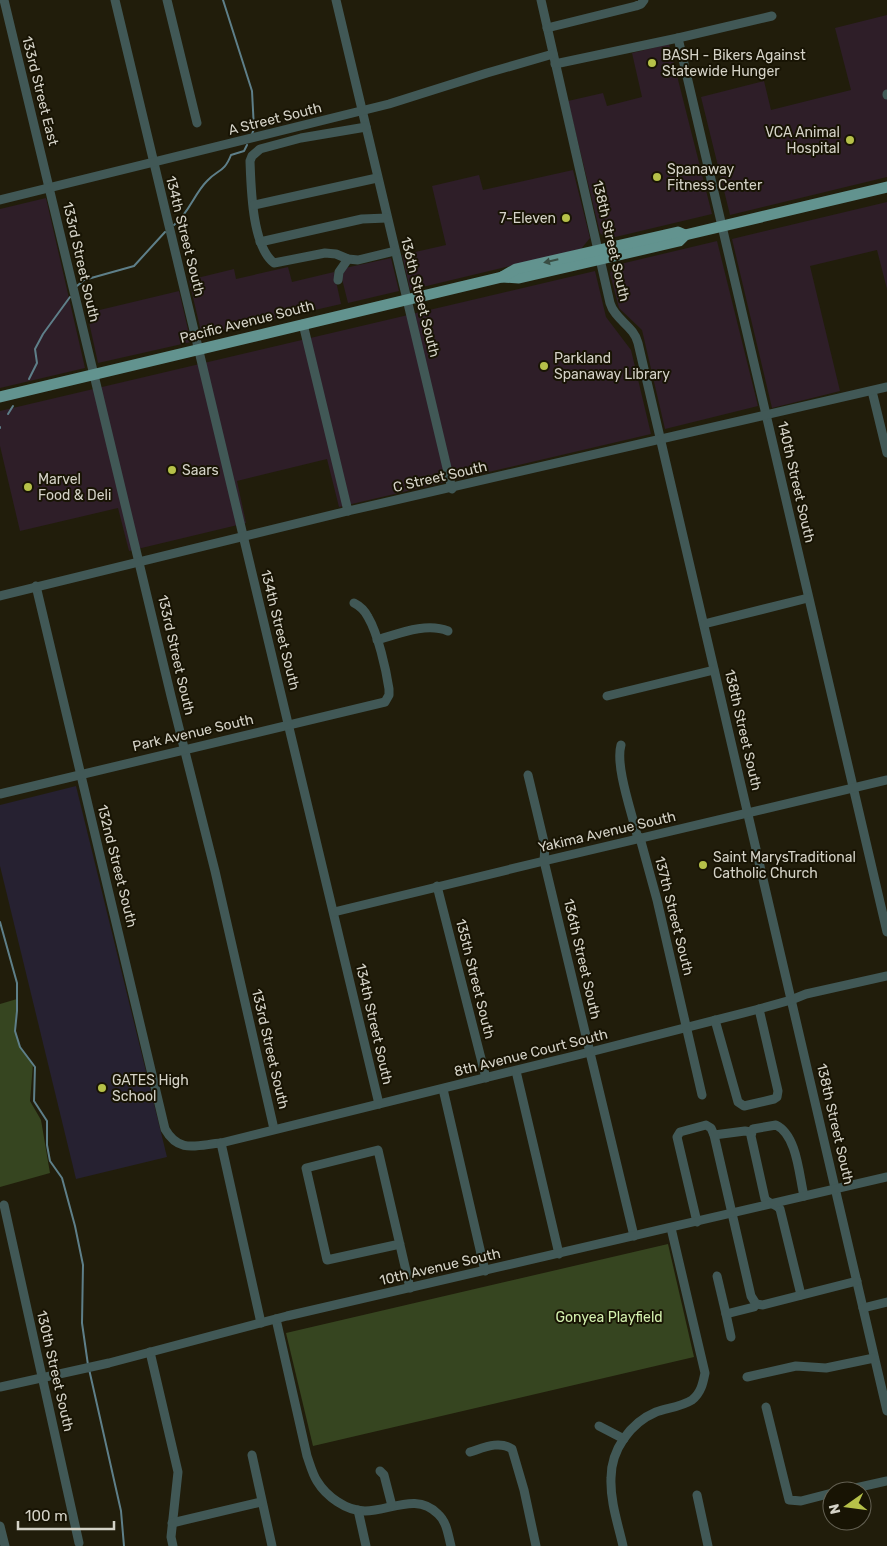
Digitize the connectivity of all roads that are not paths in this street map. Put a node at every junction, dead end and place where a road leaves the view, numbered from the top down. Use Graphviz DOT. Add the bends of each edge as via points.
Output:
graph roads {
  1 [pos="4,0"];
  2 [pos="115,0"];
  3 [pos="167,0"];
  4 [pos="336,0"];
  5 [pos="541,0"];
  6 [pos="644,0"];
  7 [pos="772,16"];
  8 [pos="548,28"];
  9 [pos="678,38"];
  10 [pos="554,59"];
  11 [pos="361,111"];
  12 [pos="197,123"];
  13 [pos="366,127"];
  14 [pos="153,162"];
  15 [pos="377,178"];
  16 [pos="887,187"];
  17 [pos="49,188"];
  18 [pos="0,200"];
  19 [pos="254,205"];
  20 [pos="387,218"];
  21 [pos="722,226"];
  22 [pos="260,242"];
  23 [pos="395,251"];
  24 [pos="600,255"];
  25 [pos="348,259"];
  26 [pos="338,280"];
  27 [pos="407,299"];
  28 [pos="303,324"];
  29 [pos="199,350"];
  30 [pos="94,375"];
  31 [pos="887,388"];
  32 [pos="872,391"];
  33 [pos="0,397"];
  34 [pos="766,415"];
  35 [pos="661,439"];
  36 [pos="887,453"];
  37 [pos="452,489"];
  38 [pos="348,512"];
  39 [pos="243,537"];
  40 [pos="140,562"];
  41 [pos="36,586"];
  42 [pos="0,596"];
  43 [pos="808,598"];
  44 [pos="354,603"];
  45 [pos="704,624"];
  46 [pos="448,631"];
  47 [pos="376,640"];
  48 [pos="714,670"];
  49 [pos="607,696"];
  50 [pos="288,725"];
  51 [pos="622,745"];
  52 [pos="185,749"];
  53 [pos="81,774"];
  54 [pos="528,775"];
  55 [pos="887,780"];
  56 [pos="854,788"];
  57 [pos="0,794"];
  58 [pos="748,813"];
  59 [pos="640,838"];
  60 [pos="544,861"];
  61 [pos="437,886"];
  62 [pos="334,912"];
  63 [pos="887,932"];
  64 [pos="887,976"];
  65 [pos="791,1000"];
  66 [pos="759,1009"];
  67 [pos="716,1020"];
  68 [pos="686,1028"];
  69 [pos="590,1052"];
  70 [pos="516,1071"];
  71 [pos="486,1078"];
  72 [pos="443,1089"];
  73 [pos="702,1095"];
  74 [pos="379,1104"];
  75 [pos="274,1129"];
  76 [pos="712,1132"];
  77 [pos="751,1132"];
  78 [pos="221,1143"];
  79 [pos="181,1145"];
  80 [pos="887,1177"];
  81 [pos="836,1189"];
  82 [pos="804,1196"];
  83 [pos="772,1204"];
  84 [pos="4,1205"];
  85 [pos="732,1213"];
  86 [pos="697,1222"];
  87 [pos="671,1228"];
  88 [pos="634,1236"];
  89 [pos="400,1244"];
  90 [pos="559,1254"];
  91 [pos="485,1272"];
  92 [pos="717,1276"];
  93 [pos="857,1281"];
  94 [pos="410,1288"];
  95 [pos="800,1295"];
  96 [pos="887,1302"];
  97 [pos="756,1304"];
  98 [pos="863,1308"];
  99 [pos="726,1314"];
  100 [pos="276,1319"];
  101 [pos="262,1323"];
  102 [pos="731,1337"];
  103 [pos="150,1352"];
  104 [pos="874,1358"];
  105 [pos="883,1375"];
  106 [pos="43,1377"];
  107 [pos="747,1377"];
  108 [pos="0,1387"];
  109 [pos="766,1407"];
  110 [pos="887,1411"];
  111 [pos="600,1426"];
  112 [pos="622,1442"];
  113 [pos="470,1452"];
  114 [pos="252,1455"];
  115 [pos="380,1471"];
  116 [pos="887,1481"];
  117 [pos="872,1484"];
  118 [pos="697,1495"];
  119 [pos="822,1496"];
  120 [pos="261,1502"];
  121 [pos="392,1506"];
  122 [pos="353,1508"];
  123 [pos="172,1523"];
  124 [pos="0,1526"];
  125 [pos="79,1543"];
  126 [pos="5,1546"];
  127 [pos="173,1546"];
  128 [pos="272,1546"];
  129 [pos="366,1546"];
  130 [pos="451,1546"];
  131 [pos="536,1546"];
  132 [pos="624,1546"];
  133 [pos="708,1546"];
  1 -- 17 [label="street, 133rd Street East"];
  2 -- 14 [label="street, 134th Street South"];
  3 -- 12 [label="street"];
  4 -- 11 [label="street, 136th Street South"];
  5 -- 8 [label="street, 138th Street South"];
  6 -- 8 [label="street" via="636,6"];
  7 -- 9 [label="street, A Street South"];
  8 -- 10 [label="street, 138th Street South"];
  9 -- 10 [label="street, A Street South"];
  9 -- 21 [label="street, 140th Street South"];
  10 -- 11 [label="street, A Street South" via="478,76"];
  10 -- 24 [label="street, 138th Street South"];
  11 -- 13 [label="street, 136th Street South"];
  11 -- 14 [label="street, A Street South"];
  13 -- 15 [label="street, 136th Street South"];
  13 -- 19 [label="street" via="260,149 251,158"];
  14 -- 17 [label="street, A Street South"];
  14 -- 29 [label="street, 134th Street South"];
  15 -- 19 [label="street"];
  15 -- 20 [label="street, 136th Street South"];
  16 -- 21 [label="main road, Pacific Avenue South"];
  17 -- 18 [label="street, A Street South"];
  17 -- 30 [label="street, 133rd Street South"];
  19 -- 22 [label="street" via="254,222"];
  20 -- 22 [label="street" via="362,219"];
  20 -- 23 [label="street, 136th Street South"];
  21 -- 24 [label="main road, Pacific Avenue South" via="685,234 678,232"];
  21 -- 34 [label="street, 140th Street South"];
  22 -- 25 [label="street" via="266,256 274,263 325,253"];
  23 -- 25 [label="street" via="358,260"];
  23 -- 27 [label="street, 136th Street South"];
  24 -- 27 [label="main road, Pacific Avenue South" via="519,278 502,277"];
  24 -- 35 [label="street, 138th Street South" via="613,311 637,338"];
  25 -- 26 [label="street" via="338,272"];
  27 -- 28 [label="main road, Pacific Avenue South"];
  27 -- 37 [label="street, 136th Street South"];
  28 -- 29 [label="main road, Pacific Avenue South"];
  28 -- 38 [label="street"];
  29 -- 30 [label="main road, Pacific Avenue South"];
  29 -- 39 [label="street, 134th Street South"];
  30 -- 33 [label="main road, Pacific Avenue South"];
  30 -- 40 [label="street, 133rd Street South"];
  31 -- 32 [label="street, C Street South"];
  32 -- 34 [label="street, C Street South"];
  32 -- 36 [label="street"];
  34 -- 35 [label="street, C Street South"];
  34 -- 43 [label="street, 140th Street South"];
  35 -- 37 [label="street, C Street South"];
  35 -- 45 [label="street, 138th Street South"];
  37 -- 38 [label="street, C Street South"];
  38 -- 39 [label="street, C Street South"];
  39 -- 40 [label="street, C Street South"];
  39 -- 50 [label="street, 134th Street South"];
  40 -- 41 [label="street, C Street South"];
  40 -- 52 [label="street, 133rd Street South"];
  41 -- 42 [label="street, C Street South"];
  41 -- 53 [label="street, 132nd Street South"];
  43 -- 45 [label="street"];
  43 -- 56 [label="street, 140th Street South"];
  44 -- 47 [label="street" via="368,617"];
  45 -- 48 [label="street, 138th Street South"];
  46 -- 47 [label="street" via="429,628"];
  47 -- 50 [label="street, Park Avenue South" via="389,685 388,700"];
  48 -- 49 [label="street"];
  48 -- 58 [label="street, 138th Street South"];
  50 -- 52 [label="street, Park Avenue South"];
  50 -- 62 [label="street, 134th Street South"];
  51 -- 59 [label="street, 137th Street South" via="619,758"];
  52 -- 53 [label="street, Park Avenue South"];
  52 -- 75 [label="street, 133rd Street South"];
  53 -- 57 [label="street, Park Avenue South"];
  53 -- 79 [label="street, 132nd Street South" via="165,1129"];
  54 -- 60 [label="street, 136th Street South" via="545,846"];
  55 -- 56 [label="street, Yakima Avenue South"];
  56 -- 58 [label="street, Yakima Avenue South"];
  56 -- 63 [label="street, 140th Street South"];
  58 -- 59 [label="street, Yakima Avenue South"];
  58 -- 65 [label="street, 138th Street South"];
  59 -- 60 [label="street, Yakima Avenue South"];
  59 -- 68 [label="street, 137th Street South"];
  60 -- 61 [label="street, Yakima Avenue South"];
  60 -- 69 [label="street, 136th Street South"];
  61 -- 62 [label="street, Yakima Avenue South"];
  61 -- 71 [label="street, 135th Street South"];
  62 -- 74 [label="street, 134th Street South"];
  64 -- 65 [label="street, 8th Avenue Court South"];
  65 -- 66 [label="street, 8th Avenue Court South"];
  65 -- 81 [label="street, 138th Street South"];
  66 -- 67 [label="street, 8th Avenue Court South"];
  66 -- 67 [label="street" via="778,1091 774,1099 744,1106 738,1102"];
  67 -- 68 [label="street, 8th Avenue Court South"];
  68 -- 69 [label="street, 8th Avenue Court South"];
  68 -- 73 [label="street, 137th Street South"];
  69 -- 70 [label="street, 8th Avenue Court South"];
  69 -- 88 [label="street, 136th Street South"];
  70 -- 71 [label="street, 8th Avenue Court South"];
  70 -- 90 [label="street"];
  71 -- 72 [label="street, 8th Avenue Court South"];
  72 -- 74 [label="street, 8th Avenue Court South"];
  72 -- 91 [label="street"];
  74 -- 75 [label="street, 8th Avenue Court South"];
  75 -- 78 [label="street, 8th Avenue Court South"];
  76 -- 77 [label="street"];
  76 -- 85 [label="street"];
  76 -- 86 [label="street" via="709,1126 701,1126 680,1132 677,1137"];
  77 -- 82 [label="street" via="774,1124 786,1132 792,1142"];
  77 -- 83 [label="street" via="764,1199"];
  78 -- 79 [label="street, 8th Avenue Court South"];
  78 -- 101 [label="street"];
  80 -- 81 [label="street, 10th Avenue South"];
  81 -- 82 [label="street, 10th Avenue South"];
  81 -- 93 [label="street, 138th Street South"];
  82 -- 83 [label="street, 10th Avenue South"];
  83 -- 85 [label="street, 10th Avenue South"];
  83 -- 95 [label="street" via="780,1209"];
  84 -- 106 [label="street, 130th Street South"];
  85 -- 86 [label="street, 10th Avenue South"];
  85 -- 97 [label="street" via="751,1296"];
  86 -- 87 [label="street, 10th Avenue South"];
  87 -- 88 [label="street, 10th Avenue South"];
  87 -- 112 [label="street" via="704,1367 702,1388 692,1399 644,1419"];
  88 -- 90 [label="street, 10th Avenue South"];
  89 -- 89 [label="street" via="378,1150 306,1168 327,1260"];
  89 -- 94 [label="street"];
  90 -- 91 [label="street, 10th Avenue South"];
  91 -- 94 [label="street, 10th Avenue South"];
  92 -- 99 [label="street"];
  93 -- 95 [label="street"];
  93 -- 98 [label="street, 138th Street South"];
  94 -- 100 [label="street, 10th Avenue South"];
  95 -- 97 [label="street"];
  96 -- 98 [label="street"];
  97 -- 99 [label="street"];
  98 -- 104 [label="street, 138th Street South"];
  99 -- 102 [label="street"];
  100 -- 101 [label="street, 10th Avenue South"];
  100 -- 122 [label="street" via="314,1474 321,1487 337,1501"];
  101 -- 103 [label="street, 10th Avenue South"];
  103 -- 106 [label="street, 10th Avenue South"];
  103 -- 123 [label="street" via="178,1472"];
  104 -- 105 [label="street, 138th Street South"];
  104 -- 107 [label="street" via="826,1368 796,1366"];
  105 -- 110 [label="street, 138th Street South"];
  106 -- 108 [label="street, 10th Avenue South"];
  106 -- 125 [label="street, 130th Street South"];
  109 -- 119 [label="street" via="789,1500"];
  111 -- 112 [label="street"];
  112 -- 132 [label="street" via="610,1479"];
  113 -- 131 [label="street" via="498,1444 512,1448"];
  114 -- 120 [label="street"];
  115 -- 121 [label="street"];
  116 -- 117 [label="street"];
  118 -- 133 [label="street"];
  120 -- 123 [label="street"];
  120 -- 128 [label="street"];
  121 -- 122 [label="street" via="374,1510"];
  121 -- 130 [label="street" via="419,1503 431,1508 443,1520"];
  122 -- 129 [label="street"];
  123 -- 127 [label="street"];
  124 -- 126 [label="street"];
}
